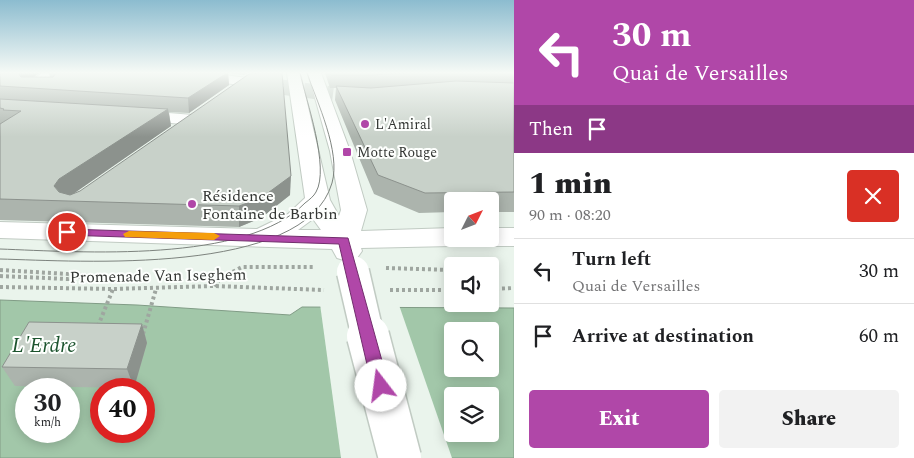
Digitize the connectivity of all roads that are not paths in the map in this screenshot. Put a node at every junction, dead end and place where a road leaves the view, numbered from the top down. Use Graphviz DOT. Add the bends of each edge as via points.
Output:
graph roads {
  1 [pos="229,94"];
  2 [pos="291,94"];
  3 [pos="321,94"];
  4 [pos="225,97"];
  5 [pos="209,108"];
  6 [pos="118,114"];
  7 [pos="193,120"];
  8 [pos="171,136"];
  9 [pos="318,200"];
  10 [pos="0,230"];
  11 [pos="514,236"];
  12 [pos="262,237"];
  13 [pos="499,237"];
  14 [pos="444,240"];
  15 [pos="360,260"];
  16 [pos="400,458"];
  1 -- 4 [label="street"];
  2 -- 9 [label="street"];
  3 -- 15 [label="street" via="340,151 354,210"];
  5 -- 7 [label="street"];
  6 -- 7 [label="street"];
  7 -- 8 [label="street"];
  9 -- 12 [label="street" via="297,220"];
  9 -- 15 [label="street" via="328,222"];
  10 -- 12 [label="street"];
  11 -- 13 [label="street"];
  12 -- 15 [label="street"];
  14 -- 15 [label="street"];
  15 -- 16 [label="street, bridge" via="357,296"];
}
